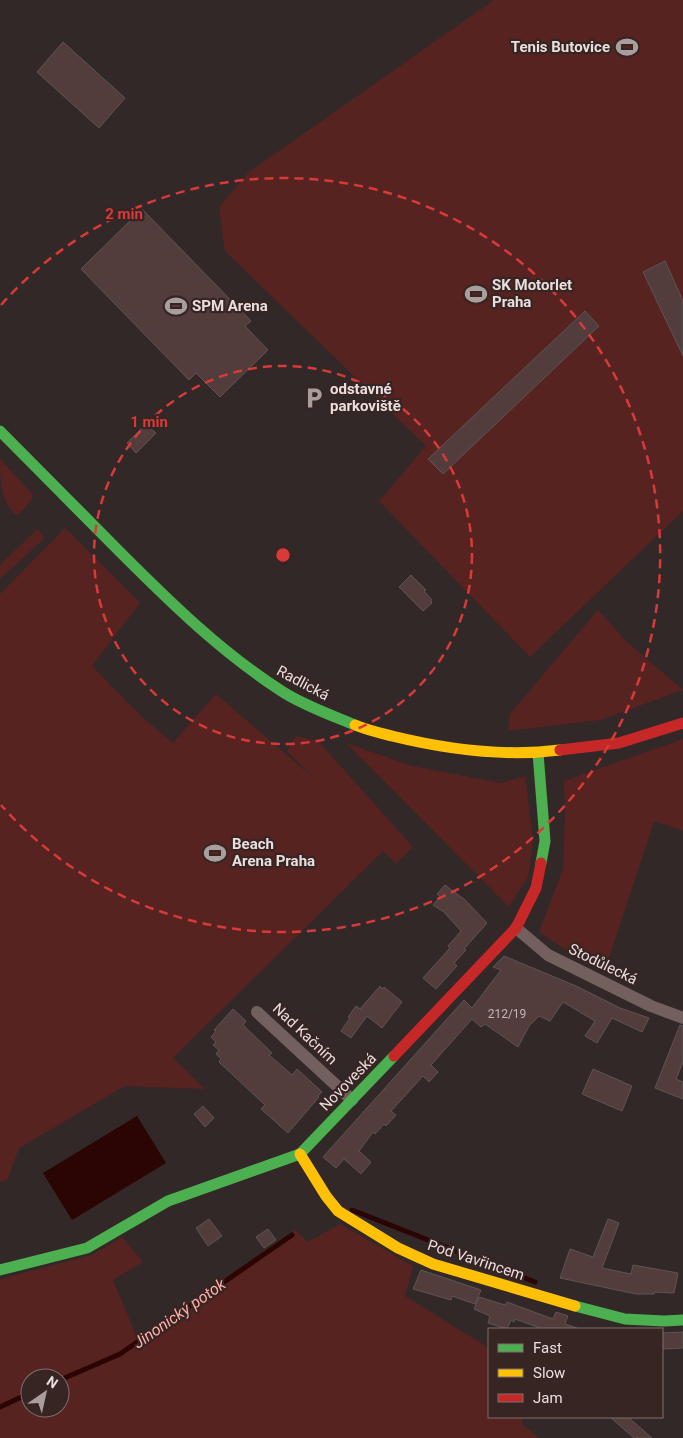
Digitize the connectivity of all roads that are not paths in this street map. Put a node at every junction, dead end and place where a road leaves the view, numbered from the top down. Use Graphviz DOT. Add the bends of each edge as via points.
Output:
graph roads {
  1 [pos="0,430"];
  2 [pos="683,723"];
  3 [pos="538,753"];
  4 [pos="516,928"];
  5 [pos="257,1012"];
  6 [pos="683,1018"];
  7 [pos="352,1100"];
  8 [pos="300,1154"];
  9 [pos="0,1270"];
  10 [pos="683,1320"];
  1 -- 3 [label="street, Radlická" via="159,592 246,668 285,693 362,728 424,744"];
  2 -- 3 [label="street, Radlická" via="619,742"];
  3 -- 4 [label="street, Novoveská" via="545,841 536,888"];
  4 -- 6 [label="street, Stodůlecká" via="548,955 650,1006"];
  4 -- 7 [label="street, Novoveská"];
  5 -- 7 [label="street, Nad Kačním"];
  7 -- 8 [label="street, Novoveská"];
  8 -- 9 [label="street, Novoveská" via="168,1201 87,1248"];
  8 -- 10 [label="street, Pod Vavřincem" via="338,1211 398,1248 433,1264 625,1319"];
}
